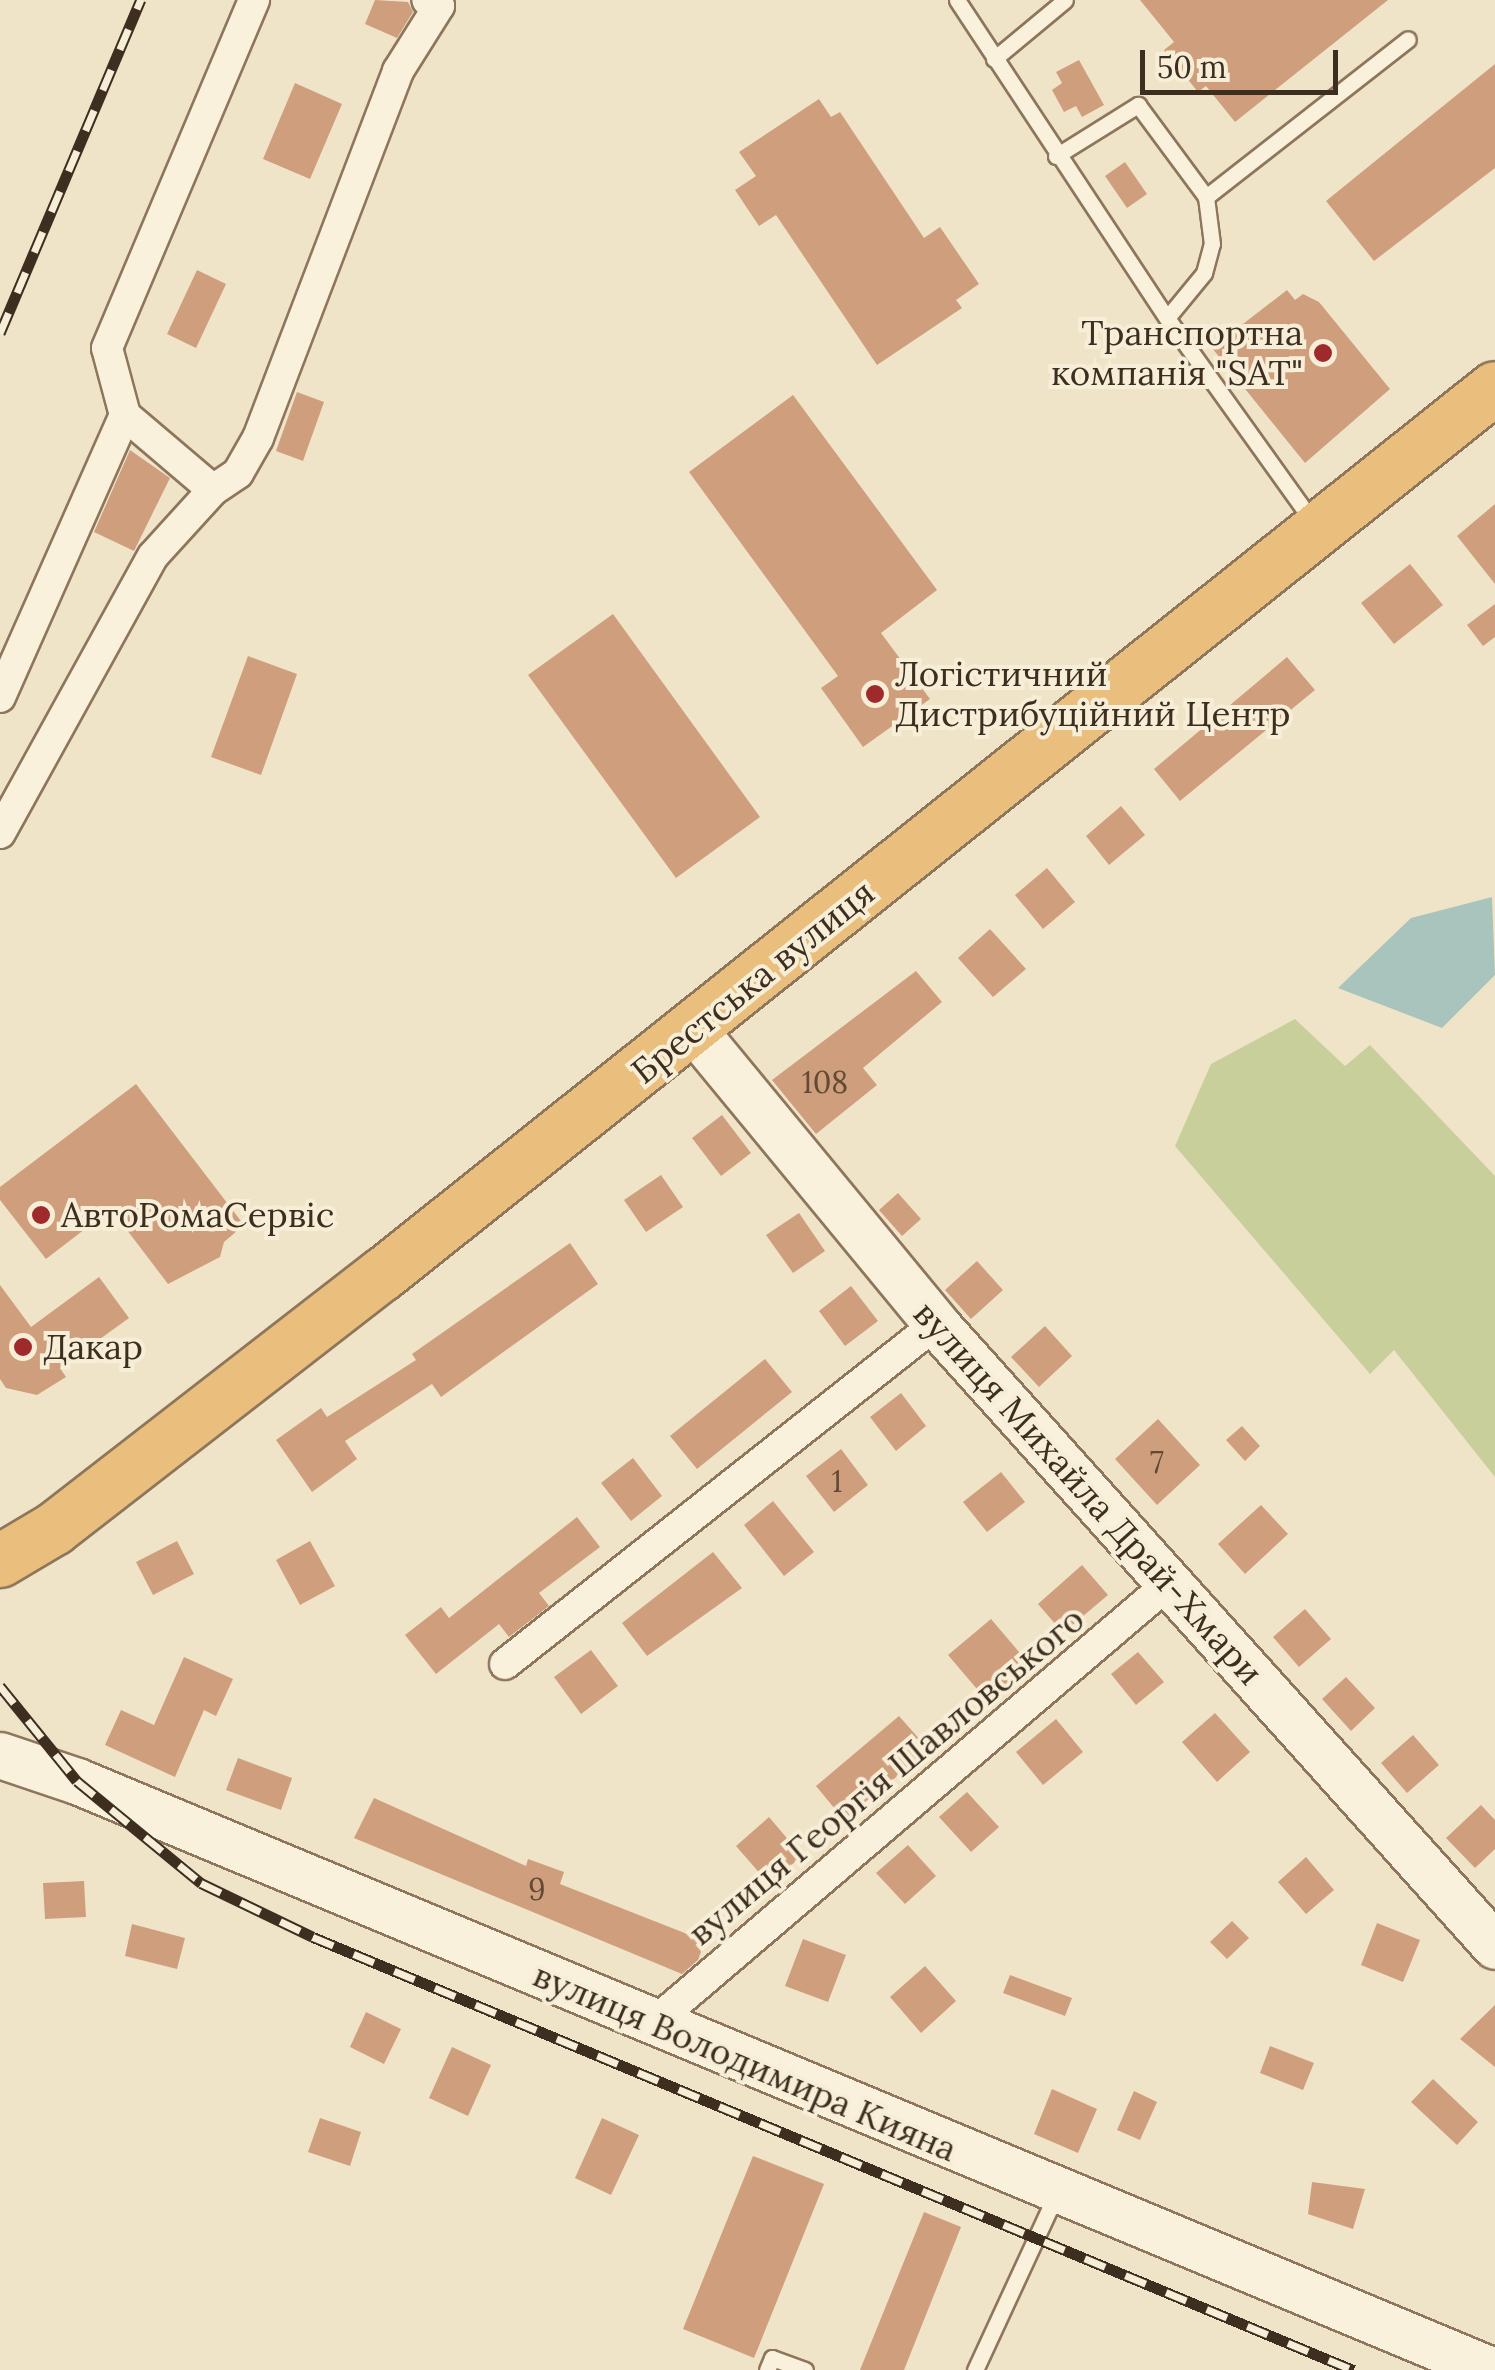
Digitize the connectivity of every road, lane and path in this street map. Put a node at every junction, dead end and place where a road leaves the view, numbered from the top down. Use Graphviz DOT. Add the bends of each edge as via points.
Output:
graph roads {
  1 [pos="254,0"];
  2 [pos="956,0"];
  3 [pos="1064,0"];
  4 [pos="439,2"];
  5 [pos="1408,38"];
  6 [pos="994,58"];
  7 [pos="1056,156"];
  8 [pos="1206,197"];
  9 [pos="1167,318"];
  10 [pos="1495,388"];
  11 [pos="125,414"];
  12 [pos="213,490"];
  13 [pos="1318,529"];
  14 [pos="0,697"];
  15 [pos="0,833"];
  16 [pos="694,1030"];
  17 [pos="936,1324"];
  18 [pos="0,1561"];
  19 [pos="1168,1584"];
  20 [pos="506,1664"];
  21 [pos="0,1755"];
  22 [pos="1495,1946"];
  23 [pos="652,2025"];
  24 [pos="1057,2192"];
  25 [pos="767,2370"];
  26 [pos="805,2370"];
  27 [pos="975,2370"];
  28 [pos="1491,2370"];
  1 -- 11 [label="street" via="106,348"];
  2 -- 6 [label="lane"];
  3 -- 6 [label="lane"];
  4 -- 12 [label="street" via="398,71 258,438 238,473"];
  5 -- 8 [label="lane"];
  6 -- 7 [label="lane"];
  7 -- 8 [label="lane" via="1138,105"];
  7 -- 9 [label="lane"];
  8 -- 9 [label="lane" via="1212,244 1204,273"];
  9 -- 13 [label="lane"];
  10 -- 13 [label="highway, Брестська вулиця"];
  11 -- 12 [label="street"];
  11 -- 14 [label="street"];
  12 -- 15 [label="street" via="153,556 118,611"];
  13 -- 16 [label="highway, Брестська вулиця"];
  16 -- 17 [label="main road, вулиця Михайла Драй-Хмари"];
  16 -- 18 [label="highway, Брестська вулиця" via="69,1517"];
  17 -- 19 [label="main road, вулиця Михайла Драй-Хмари"];
  17 -- 20 [label="street"];
  19 -- 22 [label="main road, вулиця Михайла Драй-Хмари"];
  19 -- 23 [label="street, вулиця Георгія Шавловського"];
  21 -- 23 [label="main road, вулиця Володимира Кияна" via="76,1780"];
  23 -- 24 [label="main road, вулиця Володимира Кияна"];
  24 -- 27 [label="lane"];
  24 -- 28 [label="main road, вулиця Володимира Кияна"];
  25 -- 26 [label="lane" via="772,2358"];
}
